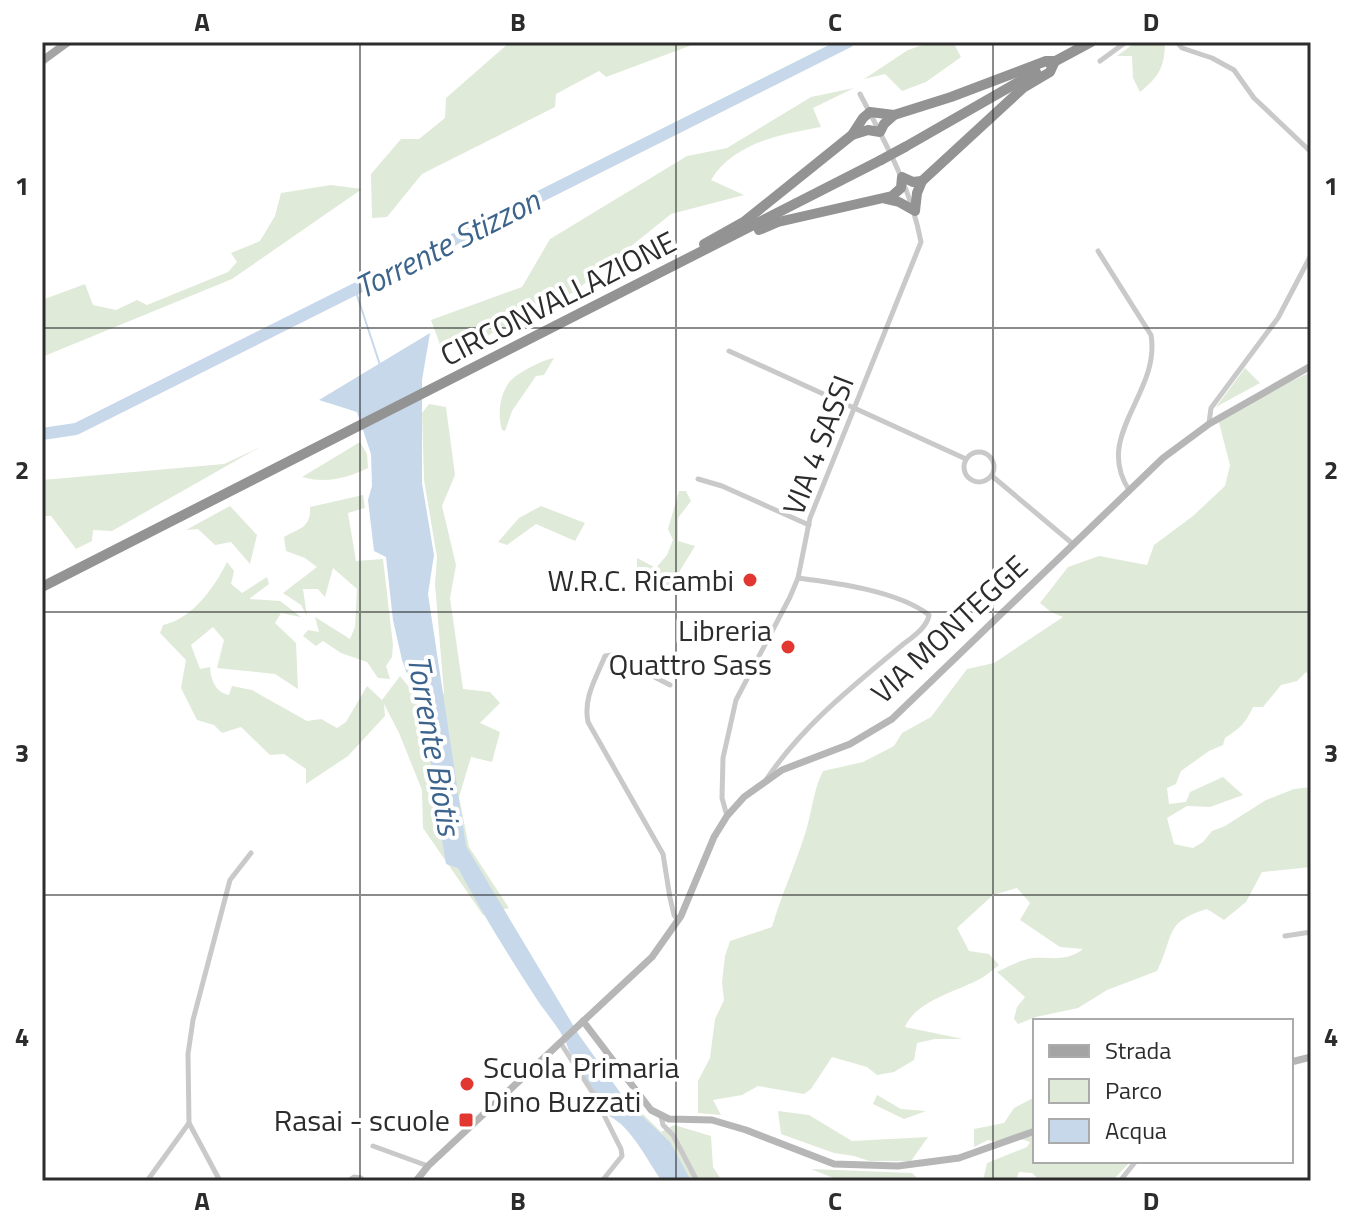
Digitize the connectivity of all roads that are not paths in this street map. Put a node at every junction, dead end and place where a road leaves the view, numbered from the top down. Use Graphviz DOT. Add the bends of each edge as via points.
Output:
graph roads {
  1 [pos="68,42"];
  2 [pos="1091,42"];
  3 [pos="1126,42"];
  4 [pos="1177,42"];
  5 [pos="42,61"];
  6 [pos="1055,61"];
  7 [pos="1100,61"];
  8 [pos="860,94"];
  9 [pos="870,112"];
  10 [pos="894,115"];
  11 [pos="880,132"];
  12 [pos="852,135"];
  13 [pos="1311,152"];
  14 [pos="902,177"];
  15 [pos="922,181"];
  16 [pos="884,199"];
  17 [pos="915,211"];
  18 [pos="1098,251"];
  19 [pos="1311,255"];
  20 [pos="695,256"];
  21 [pos="729,351"];
  22 [pos="1311,366"];
  23 [pos="854,410"];
  24 [pos="1209,424"];
  25 [pos="966,459"];
  26 [pos="992,476"];
  27 [pos="698,479"];
  28 [pos="1129,490"];
  29 [pos="809,525"];
  30 [pos="1073,544"];
  31 [pos="798,578"];
  32 [pos="42,587"];
  33 [pos="670,685"];
  34 [pos="765,781"];
  35 [pos="727,816"];
  36 [pos="251,853"];
  37 [pos="678,920"];
  38 [pos="1311,932"];
  39 [pos="1285,936"];
  40 [pos="583,1021"];
  41 [pos="566,1036"];
  42 [pos="661,1116"];
  43 [pos="189,1123"];
  44 [pos="1033,1132"];
  45 [pos="373,1146"];
  46 [pos="1134,1163"];
  47 [pos="428,1166"];
  48 [pos="147,1181"];
  49 [pos="220,1181"];
  50 [pos="348,1181"];
  51 [pos="363,1181"];
  52 [pos="416,1181"];
  53 [pos="602,1181"];
  54 [pos="697,1181"];
  55 [pos="1120,1181"];
  1 -- 5 [label="main road"];
  2 -- 6 [label="highway, CIRCONVALLAZIONE"];
  3 -- 7 [label="street"];
  4 -- 13 [label="street" via="1234,70 1254,98"];
  6 -- 10 [label="highway"];
  6 -- 15 [label="highway" via="1050,72 1023,88"];
  6 -- 20 [label="highway, CIRCONVALLAZIONE, bridge" via="905,147"];
  8 -- 9 [label="street, VIA 4 SASSI"];
  9 -- 10 [label="highway"];
  9 -- 11 [label="street, VIA 4 SASSI"];
  9 -- 12 [label="highway"];
  10 -- 11 [label="highway"];
  11 -- 12 [label="highway"];
  11 -- 14 [label="street, VIA 4 SASSI"];
  12 -- 20 [label="highway" via="745,221 702,245"];
  14 -- 15 [label="highway"];
  14 -- 16 [label="highway" via="897,193"];
  14 -- 17 [label="street, VIA 4 SASSI"];
  15 -- 17 [label="highway"];
  16 -- 17 [label="highway"];
  16 -- 20 [label="highway" via="778,222"];
  17 -- 23 [label="street, VIA 4 SASSI" via="921,242"];
  18 -- 28 [label="street" via="1151,335 1153,349 1118,447 1121,477"];
  19 -- 24 [label="street" via="1278,318 1211,408"];
  20 -- 32 [label="highway, CIRCONVALLAZIONE"];
  21 -- 23 [label="street"];
  22 -- 24 [label="street, VIA MONTEGGE"];
  23 -- 25 [label="street"];
  23 -- 29 [label="street, VIA 4 SASSI"];
  24 -- 28 [label="street, VIA MONTEGGE"];
  25 -- 26 [label="street" via="967,477 975,482"];
  25 -- 26 [label="street" via="976,452 988,454 994,464"];
  26 -- 30 [label="street"];
  27 -- 29 [label="street"];
  28 -- 30 [label="street, VIA MONTEGGE"];
  29 -- 31 [label="street, VIA 4 SASSI"];
  30 -- 34 [label="street, VIA MONTEGGE" via="892,719 850,744"];
  31 -- 34 [label="street" via="901,600 929,615 928,622 796,737"];
  31 -- 35 [label="street, VIA 4 SASSI" via="736,700 723,758"];
  33 -- 37 [label="street" via="605,656 586,710 663,854"];
  34 -- 35 [label="street, VIA MONTEGGE"];
  35 -- 37 [label="street, VIA MONTEGGE"];
  36 -- 43 [label="street" via="230,880 193,1020"];
  37 -- 40 [label="street, VIA MONTEGGE" via="652,957"];
  38 -- 39 [label="street"];
  40 -- 41 [label="street, VIA MONTEGGE"];
  40 -- 42 [label="street"];
  41 -- 47 [label="street, VIA MONTEGGE"];
  41 -- 53 [label="street" via="621,1149 622,1156"];
  42 -- 44 [label="street" via="712,1120 834,1164 898,1166 959,1158"];
  42 -- 54 [label="street"];
  43 -- 48 [label="street"];
  43 -- 49 [label="street"];
  45 -- 47 [label="street"];
  46 -- 55 [label="street"];
  47 -- 52 [label="street, VIA MONTEGGE"];
  50 -- 51 [label="street"];
}
